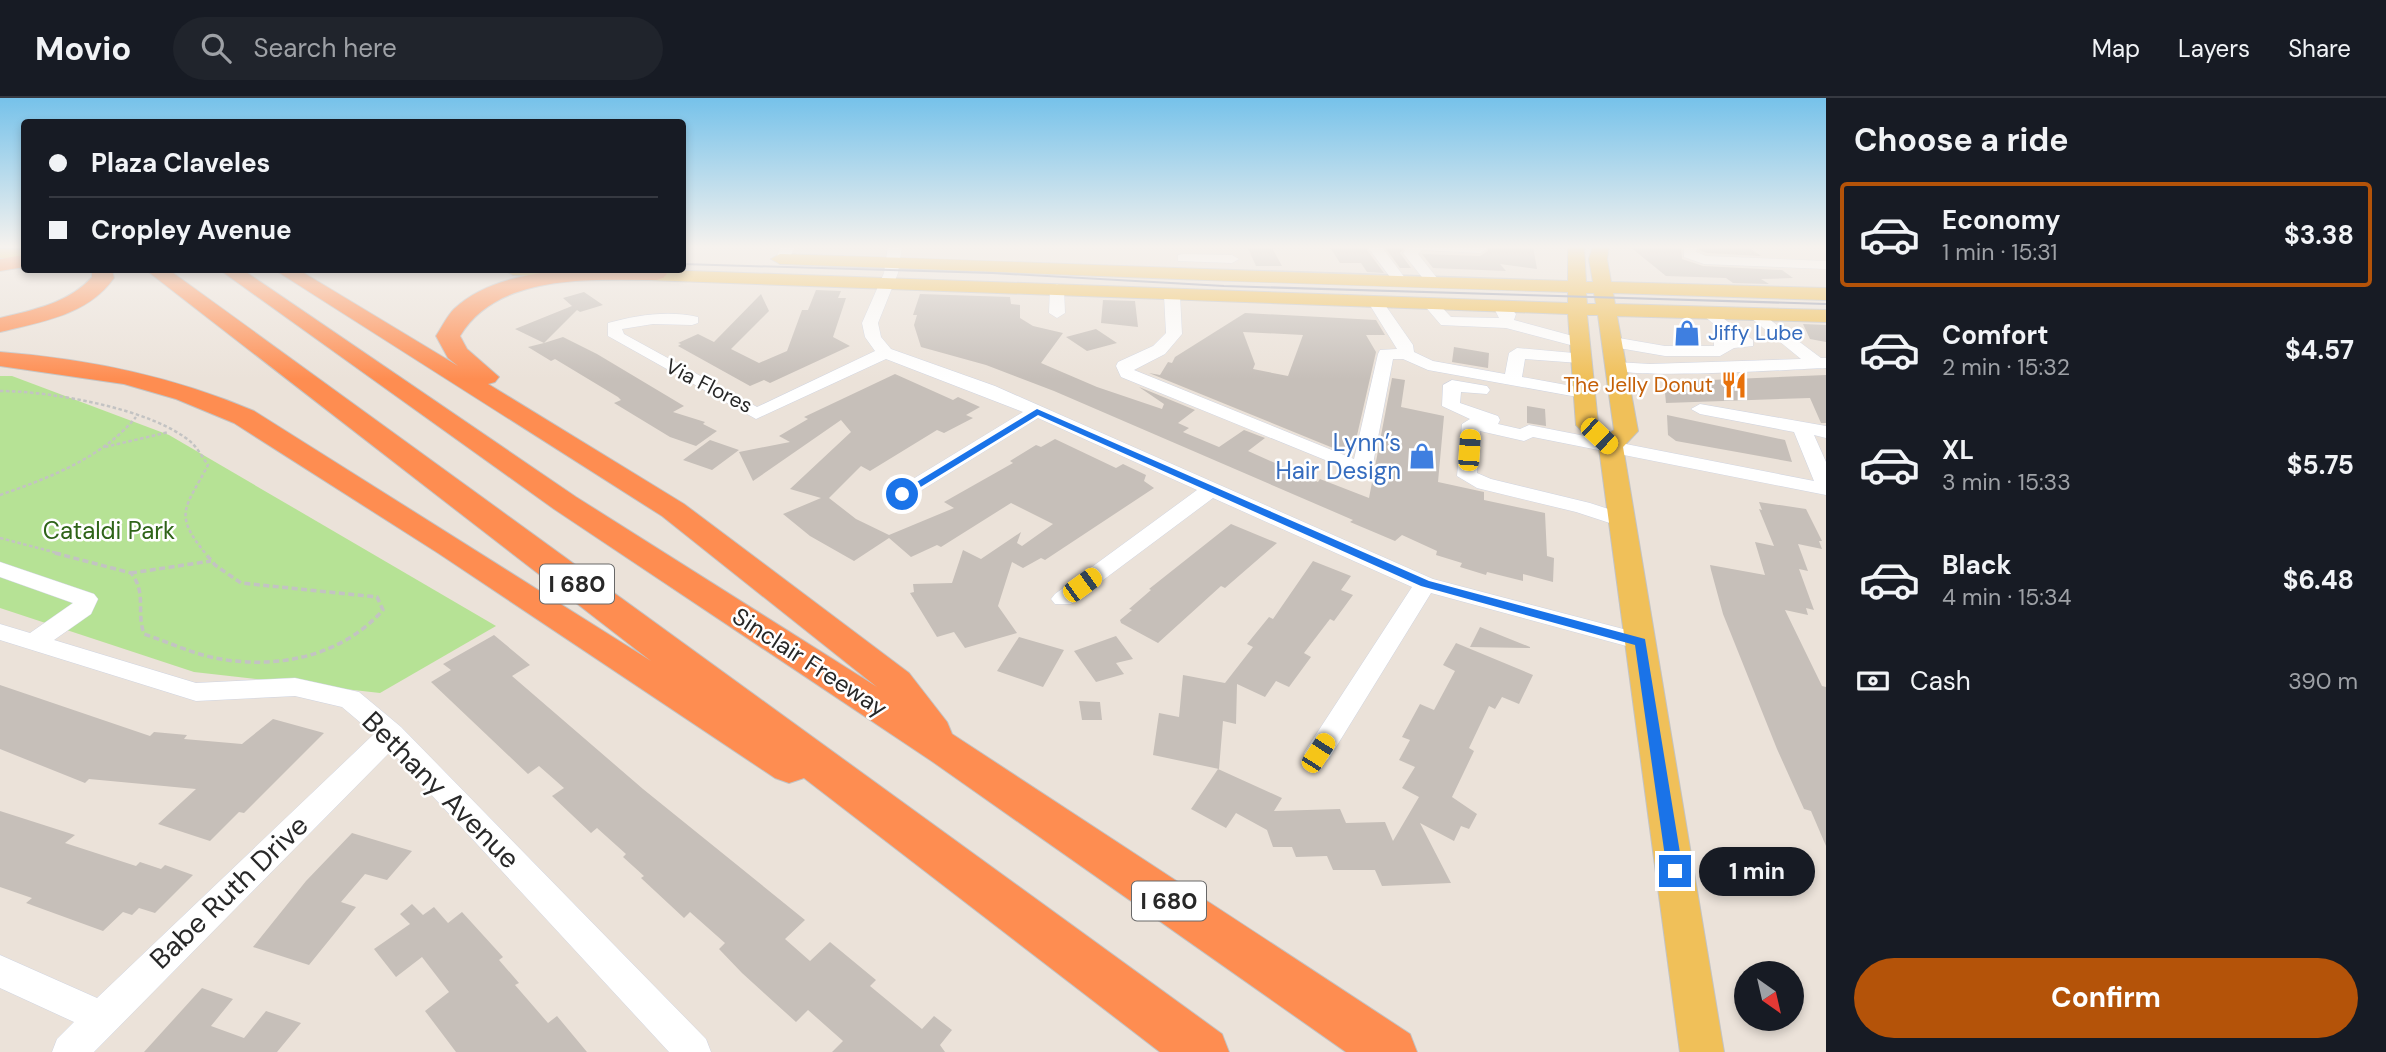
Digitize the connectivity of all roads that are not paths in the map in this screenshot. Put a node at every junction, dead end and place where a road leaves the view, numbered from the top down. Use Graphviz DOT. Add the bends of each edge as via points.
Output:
graph roads {
  1 [pos="89,291"];
  2 [pos="183,291"];
  3 [pos="260,291"];
  4 [pos="318,291"];
  5 [pos="510,291"];
  6 [pos="882,291"];
  7 [pos="1057,291"];
  8 [pos="1098,291"];
  9 [pos="1576,291"];
  10 [pos="1603,291"];
  11 [pos="1696,291"];
  12 [pos="1826,294"];
  13 [pos="1172,295"];
  14 [pos="1377,302"];
  15 [pos="1576,309"];
  16 [pos="1608,310"];
  17 [pos="1057,313"];
  18 [pos="1709,313"];
  19 [pos="1504,314"];
  20 [pos="1757,314"];
  21 [pos="1826,316"];
  22 [pos="692,320"];
  23 [pos="0,324"];
  24 [pos="1613,342"];
  25 [pos="1578,350"];
  26 [pos="885,353"];
  27 [pos="1406,354"];
  28 [pos="0,359"];
  29 [pos="1821,363"];
  30 [pos="1428,365"];
  31 [pos="1616,367"];
  32 [pos="1513,381"];
  33 [pos="1452,385"];
  34 [pos="1549,387"];
  35 [pos="1583,393"];
  36 [pos="1700,409"];
  37 [pos="1037,411"];
  38 [pos="1801,427"];
  39 [pos="1529,431"];
  40 [pos="1826,432"];
  41 [pos="566,442"];
  42 [pos="1611,446"];
  43 [pos="1694,464"];
  44 [pos="1700,485"];
  45 [pos="1826,487"];
  46 [pos="1212,489"];
  47 [pos="902,494"];
  48 [pos="1622,521"];
  49 [pos="0,569"];
  50 [pos="1425,584"];
  51 [pos="1063,599"];
  52 [pos="0,632"];
  53 [pos="34,642"];
  54 [pos="1641,642"];
  55 [pos="391,734"];
  56 [pos="947,751"];
  57 [pos="1318,753"];
  58 [pos="998,899"];
  59 [pos="0,971"];
  60 [pos="102,1017"];
  61 [pos="70,1052"];
  62 [pos="693,1052"];
  63 [pos="1203,1052"];
  64 [pos="1391,1052"];
  65 [pos="1702,1052"];
  1 -- 23 [label="highway" via="42,313"];
  2 -- 58 [label="highway, I 680"];
  3 -- 56 [label="highway, Sinclair Freeway / I 680" via="565,503"];
  4 -- 41 [label="highway"];
  5 -- 41 [label="highway" via="478,303 452,327 449,336 457,353"];
  6 -- 26 [label="street" via="870,323 873,337"];
  7 -- 17 [label="street"];
  8 -- 13 [label="main road"];
  9 -- 15 [label="main road"];
  10 -- 16 [label="main road"];
  11 -- 12 [label="main road"];
  13 -- 14 [label="main road"];
  13 -- 27 [label="street" via="1174,334 1159,350 1124,366 1127,373 1362,469 1386,354"];
  14 -- 19 [label="main road"];
  14 -- 27 [label="street" via="1405,345"];
  15 -- 16 [label="main road"];
  15 -- 19 [label="main road"];
  15 -- 25 [label="main road"];
  16 -- 18 [label="main road"];
  16 -- 24 [label="main road"];
  18 -- 20 [label="main road"];
  18 -- 24 [label="street" via="1747,343 1720,343 1726,348 1720,351 1652,349"];
  19 -- 25 [label="street"];
  20 -- 21 [label="main road"];
  20 -- 29 [label="street"];
  22 -- 26 [label="street, Via Flores" via="664,318 614,326 616,336 756,414"];
  24 -- 31 [label="main road"];
  25 -- 32 [label="street" via="1517,354"];
  25 -- 35 [label="main road"];
  26 -- 37 [label="street"];
  27 -- 30 [label="street"];
  28 -- 58 [label="highway" via="140,379 244,416"];
  29 -- 31 [label="street"];
  30 -- 32 [label="street"];
  30 -- 33 [label="street" via="1434,378"];
  31 -- 42 [label="main road" via="1626,431"];
  32 -- 34 [label="street"];
  33 -- 34 [label="street" via="1520,397"];
  33 -- 39 [label="street" via="1451,406"];
  34 -- 35 [label="street"];
  35 -- 42 [label="main road" via="1587,425"];
  36 -- 38 [label="street"];
  37 -- 46 [label="street"];
  37 -- 47 [label="street"];
  38 -- 40 [label="street"];
  38 -- 45 [label="street"];
  39 -- 42 [label="street"];
  39 -- 48 [label="street" via="1524,435 1471,424 1467,476"];
  41 -- 56 [label="highway" via="673,510 895,682"];
  42 -- 43 [label="street"];
  42 -- 48 [label="main road"];
  43 -- 44 [label="street"];
  43 -- 45 [label="street"];
  46 -- 50 [label="street"];
  46 -- 51 [label="street"];
  48 -- 54 [label="main road"];
  49 -- 53 [label="street" via="86,599 83,609"];
  50 -- 54 [label="street"];
  50 -- 57 [label="street"];
  52 -- 53 [label="street, Bethany Avenue"];
  53 -- 55 [label="street, Bethany Avenue" via="195,692 295,687 350,699"];
  54 -- 65 [label="main road"];
  55 -- 60 [label="street, Babe Ruth Drive"];
  55 -- 62 [label="street, Bethany Avenue"];
  56 -- 64 [label="highway, Sinclair Freeway / I 680"];
  58 -- 63 [label="highway, I 680"];
  59 -- 60 [label="street"];
  60 -- 61 [label="street, Babe Ruth Drive"];
}
